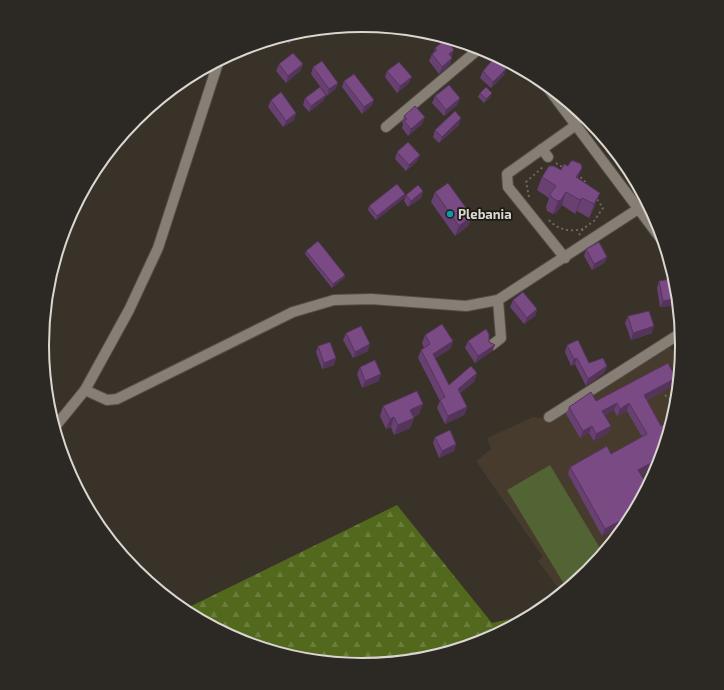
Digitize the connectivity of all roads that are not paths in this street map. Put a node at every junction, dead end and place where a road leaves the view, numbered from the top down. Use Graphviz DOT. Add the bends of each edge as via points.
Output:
graph roads {
  1 [pos="474,53"];
  2 [pos="216,68"];
  3 [pos="558,102"];
  4 [pos="576,125"];
  5 [pos="386,127"];
  6 [pos="638,209"];
  7 [pos="652,227"];
  8 [pos="565,258"];
  9 [pos="498,300"];
  10 [pos="675,338"];
  11 [pos="492,345"];
  12 [pos="85,390"];
  13 [pos="549,417"];
  14 [pos="59,422"];
  1 -- 5 [label="street"];
  2 -- 12 [label="street" via="158,248 129,310"];
  3 -- 4 [label="street"];
  4 -- 6 [label="street"];
  4 -- 8 [label="street" via="546,158 507,174 508,187"];
  6 -- 7 [label="street"];
  6 -- 8 [label="street"];
  8 -- 9 [label="street"];
  9 -- 11 [label="street" via="501,338"];
  9 -- 12 [label="street" via="466,306 371,299 334,300 293,312 117,399 107,400"];
  10 -- 13 [label="street"];
  12 -- 14 [label="street"];
}
